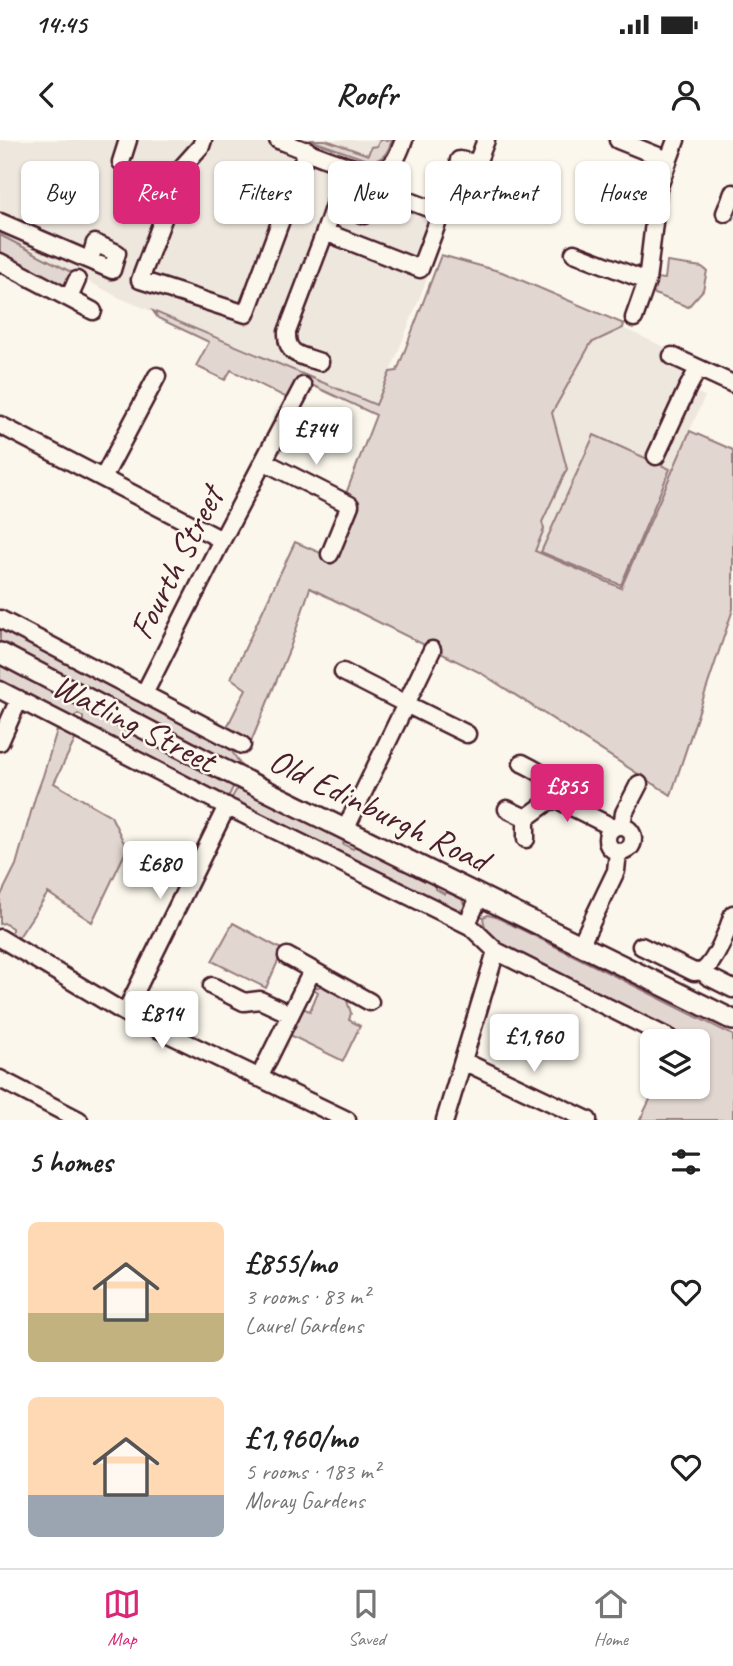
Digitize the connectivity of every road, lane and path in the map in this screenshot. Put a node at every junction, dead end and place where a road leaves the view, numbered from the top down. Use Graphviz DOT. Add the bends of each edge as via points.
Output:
graph roads {
  1 [pos="128,140"];
  2 [pos="203,140"];
  3 [pos="278,140"];
  4 [pos="404,140"];
  5 [pos="486,140"];
  6 [pos="618,140"];
  7 [pos="676,140"];
  8 [pos="307,150"];
  9 [pos="460,160"];
  10 [pos="668,160"];
  11 [pos="121,161"];
  12 [pos="334,161"];
  13 [pos="395,161"];
  14 [pos="466,161"];
  15 [pos="478,161"];
  16 [pos="733,193"];
  17 [pos="411,202"];
  18 [pos="725,213"];
  19 [pos="0,222"];
  20 [pos="328,224"];
  21 [pos="325,232"];
  22 [pos="574,253"];
  23 [pos="90,260"];
  24 [pos="0,262"];
  25 [pos="77,280"];
  26 [pos="647,281"];
  27 [pos="69,299"];
  28 [pos="93,311"];
  29 [pos="634,318"];
  30 [pos="672,356"];
  31 [pos="320,362"];
  32 [pos="698,369"];
  33 [pos="157,376"];
  34 [pos="733,384"];
  35 [pos="303,386"];
  36 [pos="0,425"];
  37 [pos="656,456"];
  38 [pos="265,461"];
  39 [pos="103,478"];
  40 [pos="222,540"];
  41 [pos="330,554"];
  42 [pos="0,619"];
  43 [pos="432,650"];
  44 [pos="0,653"];
  45 [pos="342,672"];
  46 [pos="0,690"];
  47 [pos="144,694"];
  48 [pos="19,699"];
  49 [pos="406,704"];
  50 [pos="467,734"];
  51 [pos="0,742"];
  52 [pos="242,745"];
  53 [pos="522,763"];
  54 [pos="639,784"];
  55 [pos="555,800"];
  56 [pos="228,806"];
  57 [pos="507,809"];
  58 [pos="526,818"];
  59 [pos="616,827"];
  60 [pos="346,828"];
  61 [pos="526,839"];
  62 [pos="480,895"];
  63 [pos="733,914"];
  64 [pos="467,925"];
  65 [pos="0,938"];
  66 [pos="581,944"];
  67 [pos="641,946"];
  68 [pos="496,951"];
  69 [pos="287,956"];
  70 [pos="663,957"];
  71 [pos="312,971"];
  72 [pos="703,971"];
  73 [pos="652,980"];
  74 [pos="212,986"];
  75 [pos="733,989"];
  76 [pos="370,1002"];
  77 [pos="125,1013"];
  78 [pos="290,1014"];
  79 [pos="733,1020"];
  80 [pos="651,1029"];
  81 [pos="463,1061"];
  82 [pos="259,1078"];
  83 [pos="0,1080"];
  84 [pos="79,1120"];
  85 [pos="347,1120"];
  86 [pos="445,1120"];
  87 [pos="588,1120"];
  1 -- 11 [label="street"];
  2 -- 8 [label="street" via="183,166 140,281 247,314"];
  3 -- 8 [label="street"];
  4 -- 13 [label="street"];
  5 -- 15 [label="street"];
  6 -- 10 [label="street"];
  7 -- 10 [label="street"];
  8 -- 12 [label="street"];
  9 -- 14 [label="street"];
  10 -- 26 [label="street" via="658,189"];
  16 -- 18 [label="street"];
  17 -- 21 [label="street" via="441,213 420,270"];
  19 -- 23 [label="street"];
  20 -- 21 [label="street"];
  21 -- 31 [label="street" via="287,332 293,352"];
  22 -- 26 [label="street"];
  24 -- 27 [label="street"];
  25 -- 27 [label="street"];
  26 -- 29 [label="street"];
  27 -- 28 [label="street"];
  30 -- 32 [label="street"];
  32 -- 34 [label="street"];
  32 -- 37 [label="street"];
  33 -- 39 [label="street"];
  35 -- 38 [label="street, Fourth Street"];
  36 -- 39 [label="street"];
  38 -- 40 [label="street, Fourth Street"];
  38 -- 41 [label="street, Fourth Street" via="350,505"];
  39 -- 40 [label="street"];
  40 -- 47 [label="street, Fourth Street"];
  42 -- 47 [label="street, Old Edinburgh Road"];
  43 -- 49 [label="street"];
  44 -- 60 [label="main road, Old Edinburgh Road"];
  45 -- 49 [label="street"];
  46 -- 48 [label="street, Watling Street"];
  47 -- 52 [label="street, Old Edinburgh Road"];
  48 -- 51 [label="street"];
  48 -- 56 [label="street, Watling Street"];
  49 -- 50 [label="street"];
  49 -- 60 [label="street"];
  53 -- 55 [label="street" via="545,776"];
  54 -- 59 [label="street"];
  55 -- 58 [label="street"];
  55 -- 59 [label="street"];
  56 -- 64 [label="street, Watling Street"];
  56 -- 77 [label="street"];
  57 -- 58 [label="street"];
  58 -- 61 [label="street"];
  59 -- 66 [label="street" via="607,834 611,849 618,852 616,871"];
  60 -- 62 [label="main road, Old Edinburgh Road"];
  62 -- 64 [label="street"];
  62 -- 66 [label="main road, Old Edinburgh Road"];
  63 -- 72 [label="street"];
  64 -- 68 [label="street, Watling Street"];
  65 -- 77 [label="street"];
  66 -- 73 [label="main road, Old Edinburgh Road"];
  67 -- 70 [label="street"];
  68 -- 80 [label="street, Watling Street"];
  68 -- 81 [label="street"];
  69 -- 71 [label="street"];
  70 -- 72 [label="street" via="694,972"];
  70 -- 73 [label="street"];
  71 -- 76 [label="street"];
  71 -- 78 [label="street"];
  72 -- 75 [label="street"];
  73 -- 79 [label="main road, Old Edinburgh Road"];
  74 -- 78 [label="street" via="244,1002 260,1000"];
  77 -- 82 [label="street"];
  78 -- 82 [label="street"];
  81 -- 86 [label="street"];
  81 -- 87 [label="street"];
  82 -- 85 [label="street"];
  83 -- 84 [label="street"];
}
